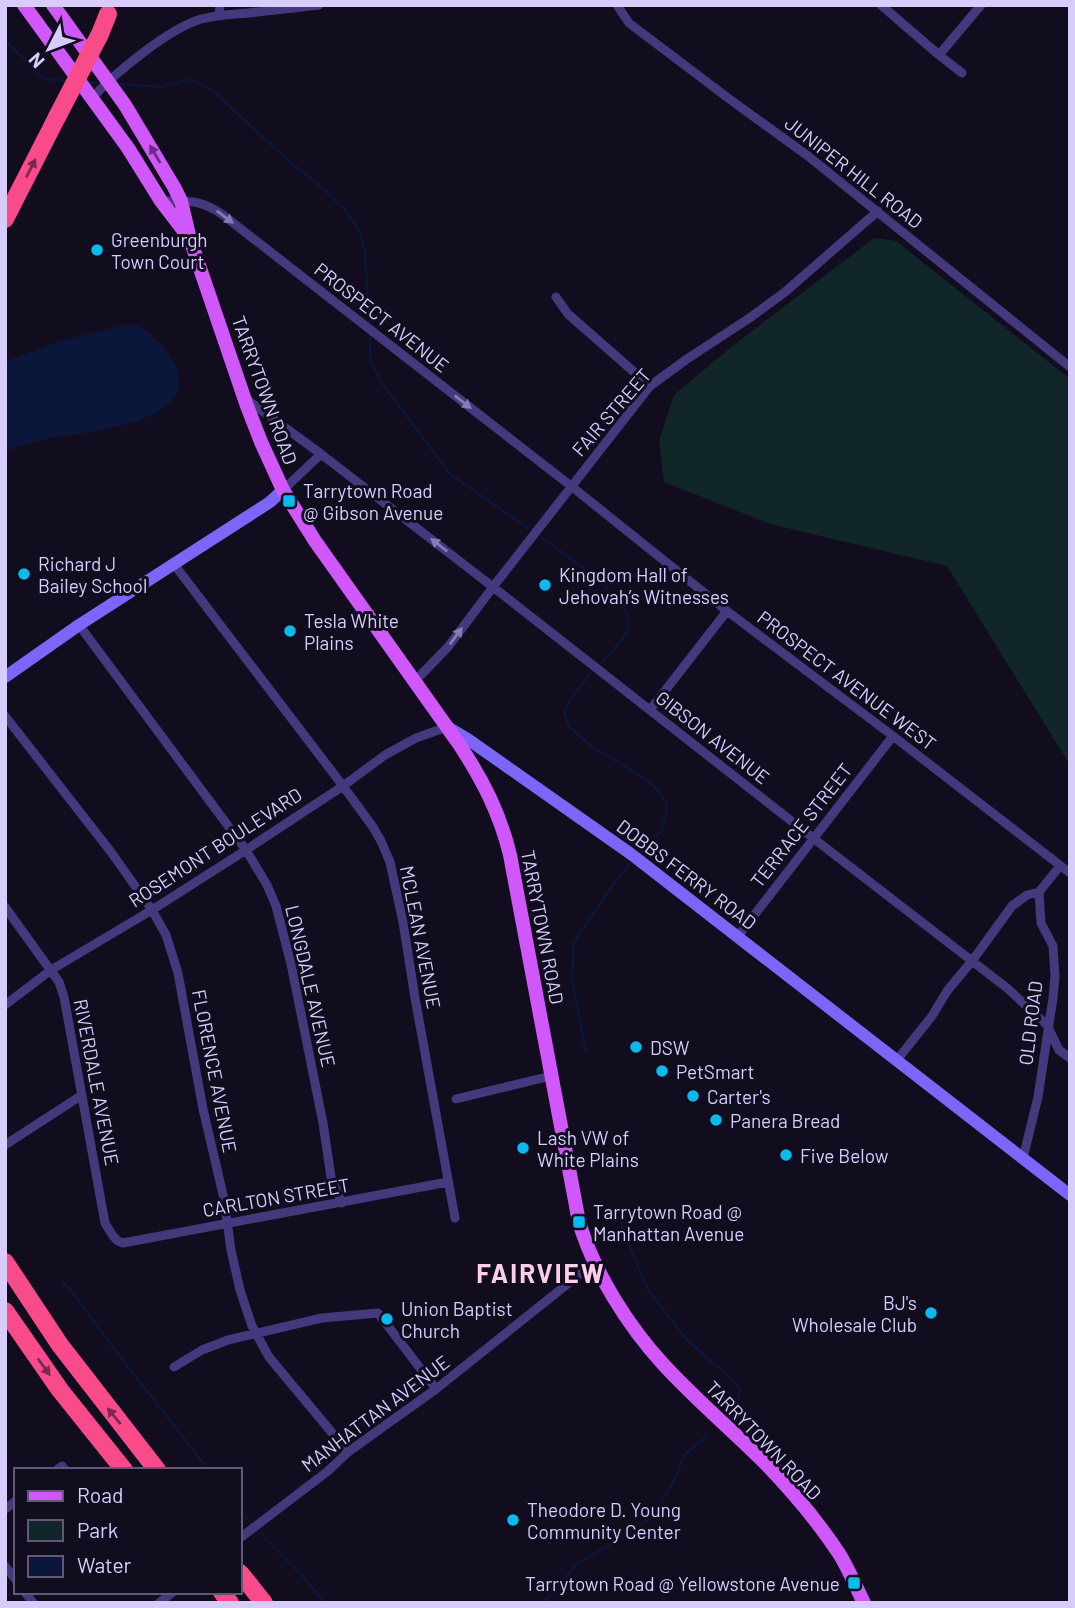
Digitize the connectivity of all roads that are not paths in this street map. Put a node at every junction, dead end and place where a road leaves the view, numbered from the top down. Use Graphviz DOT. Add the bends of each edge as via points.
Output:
graph roads {
  1 [pos="24,5"];
  2 [pos="54,5"];
  3 [pos="220,5"];
  4 [pos="319,5"];
  5 [pos="617,5"];
  6 [pos="881,5"];
  7 [pos="981,5"];
  8 [pos="109,10"];
  9 [pos="219,16"];
  10 [pos="939,55"];
  11 [pos="962,73"];
  12 [pos="108,80"];
  13 [pos="92,98"];
  14 [pos="161,201"];
  15 [pos="181,201"];
  16 [pos="878,211"];
  17 [pos="5,219"];
  18 [pos="190,239"];
  19 [pos="556,297"];
  20 [pos="1070,367"];
  21 [pos="650,386"];
  22 [pos="244,398"];
  23 [pos="321,454"];
  24 [pos="571,486"];
  25 [pos="283,490"];
  26 [pos="173,563"];
  27 [pos="493,587"];
  28 [pos="727,611"];
  29 [pos="79,625"];
  30 [pos="5,677"];
  31 [pos="415,681"];
  32 [pos="650,709"];
  33 [pos="5,716"];
  34 [pos="447,727"];
  35 [pos="893,736"];
  36 [pos="342,786"];
  37 [pos="813,838"];
  38 [pos="246,850"];
  39 [pos="1060,866"];
  40 [pos="1070,873"];
  41 [pos="1039,892"];
  42 [pos="5,907"];
  43 [pos="152,910"];
  44 [pos="738,936"];
  45 [pos="972,961"];
  46 [pos="51,970"];
  47 [pos="5,1005"];
  48 [pos="1049,1028"];
  49 [pos="1070,1058"];
  50 [pos="897,1060"];
  51 [pos="551,1076"];
  52 [pos="82,1095"];
  53 [pos="456,1099"];
  54 [pos="5,1145"];
  55 [pos="1023,1158"];
  56 [pos="448,1182"];
  57 [pos="1070,1195"];
  58 [pos="342,1203"];
  59 [pos="454,1218"];
  60 [pos="227,1223"];
  61 [pos="113,1236"];
  62 [pos="5,1262"];
  63 [pos="595,1262"];
  64 [pos="5,1311"];
  65 [pos="258,1334"];
  66 [pos="174,1367"];
  67 [pos="436,1389"];
  68 [pos="348,1452"];
  69 [pos="122,1468"];
  70 [pos="155,1468"];
  71 [pos="242,1536"];
  72 [pos="242,1576"];
  73 [pos="171,1596"];
  74 [pos="159,1603"];
  75 [pos="264,1603"];
  76 [pos="864,1603"];
  1 -- 13 [label="main road, TARRYTOWN ROAD"];
  2 -- 12 [label="main road, TARRYTOWN ROAD"];
  3 -- 9 [label="street"];
  4 -- 9 [label="street"];
  5 -- 16 [label="street, JUNIPER HILL ROAD" via="629,23"];
  6 -- 10 [label="street"];
  7 -- 10 [label="street"];
  17 -- 8 [label="highway, one-way, bridge"];
  9 -- 12 [label="street" via="182,27"];
  10 -- 11 [label="street"];
  12 -- 13 [label="street"];
  15 -- 12 [label="main road, TARRYTOWN ROAD, one-way"];
  13 -- 14 [label="main road, TARRYTOWN ROAD"];
  14 -- 15 [label="street, PROSPECT AVENUE"];
  14 -- 18 [label="main road, TARRYTOWN ROAD"];
  15 -- 18 [label="main road, TARRYTOWN ROAD"];
  15 -- 24 [label="street, PROSPECT AVENUE, one-way" via="207,205 223,215"];
  16 -- 20 [label="street, JUNIPER HILL ROAD"];
  16 -- 21 [label="street, FAIR STREET" via="785,292"];
  18 -- 22 [label="main road, TARRYTOWN ROAD"];
  19 -- 21 [label="street" via="568,314"];
  21 -- 24 [label="street, FAIR STREET"];
  22 -- 23 [label="street, GIBSON AVENUE"];
  22 -- 25 [label="main road, TARRYTOWN ROAD"];
  23 -- 25 [label="street"];
  27 -- 23 [label="street, GIBSON AVENUE, one-way"];
  24 -- 27 [label="street, FAIR STREET"];
  24 -- 28 [label="street, PROSPECT AVENUE WEST"];
  25 -- 26 [label="main road"];
  25 -- 31 [label="main road, TARRYTOWN ROAD"];
  26 -- 29 [label="main road"];
  26 -- 36 [label="street, MCLEAN AVENUE"];
  31 -- 27 [label="street, FAIR STREET, one-way" via="448,647"];
  27 -- 32 [label="street, GIBSON AVENUE"];
  28 -- 32 [label="street"];
  28 -- 35 [label="street, PROSPECT AVENUE WEST"];
  29 -- 30 [label="main road"];
  29 -- 38 [label="street, LONGDALE AVENUE"];
  31 -- 34 [label="main road, TARRYTOWN ROAD"];
  32 -- 37 [label="street, GIBSON AVENUE"];
  33 -- 43 [label="street, FLORENCE AVENUE"];
  34 -- 36 [label="street, ROSEMONT BOULEVARD" via="416,738"];
  34 -- 44 [label="main road, DOBBS FERRY ROAD" via="631,854"];
  34 -- 51 [label="main road, TARRYTOWN ROAD" via="485,787 506,837"];
  35 -- 37 [label="street, TERRACE STREET"];
  35 -- 39 [label="street, PROSPECT AVENUE WEST"];
  36 -- 38 [label="street, ROSEMONT BOULEVARD"];
  36 -- 56 [label="street, MCLEAN AVENUE" via="373,827 390,862"];
  37 -- 44 [label="street, TERRACE STREET"];
  37 -- 45 [label="street, GIBSON AVENUE"];
  38 -- 43 [label="street, ROSEMONT BOULEVARD"];
  38 -- 58 [label="street, LONGDALE AVENUE" via="276,906 331,1177"];
  39 -- 40 [label="street, PROSPECT AVENUE WEST"];
  39 -- 41 [label="street"];
  41 -- 45 [label="street" via="1012,906"];
  41 -- 48 [label="street, OLD ROAD" via="1041,923 1053,946"];
  42 -- 46 [label="street, RIVERDALE AVENUE"];
  43 -- 46 [label="street, ROSEMONT BOULEVARD"];
  43 -- 60 [label="street, FLORENCE AVENUE" via="178,973"];
  44 -- 50 [label="main road, DOBBS FERRY ROAD"];
  45 -- 48 [label="street, GIBSON AVENUE"];
  45 -- 50 [label="street"];
  46 -- 47 [label="street, ROSEMONT BOULEVARD"];
  46 -- 52 [label="street, RIVERDALE AVENUE" via="64,997"];
  48 -- 49 [label="street, GIBSON AVENUE" via="1059,1050"];
  48 -- 55 [label="street, OLD ROAD"];
  50 -- 55 [label="main road, DOBBS FERRY ROAD"];
  51 -- 53 [label="street"];
  51 -- 63 [label="main road, TARRYTOWN ROAD" via="579,1222"];
  52 -- 54 [label="street"];
  52 -- 61 [label="street, RIVERDALE AVENUE" via="105,1223"];
  55 -- 57 [label="main road, DOBBS FERRY ROAD"];
  56 -- 58 [label="street, CARLTON STREET"];
  56 -- 59 [label="street, MCLEAN AVENUE"];
  58 -- 60 [label="street, CARLTON STREET"];
  60 -- 61 [label="street, CARLTON STREET" via="123,1243"];
  60 -- 65 [label="street, FLORENCE AVENUE" via="240,1290"];
  70 -- 62 [label="highway, one-way" via="60,1345"];
  63 -- 67 [label="street, MANHATTAN AVENUE"];
  63 -- 76 [label="main road, TARRYTOWN ROAD" via="652,1352 767,1466 814,1520 841,1558"];
  64 -- 69 [label="highway, one-way"];
  65 -- 66 [label="street" via="202,1350"];
  65 -- 67 [label="street" via="322,1318 378,1312"];
  65 -- 68 [label="street, FLORENCE AVENUE" via="269,1357"];
  67 -- 68 [label="street, MANHATTAN AVENUE"];
  68 -- 71 [label="street, MANHATTAN AVENUE"];
  72 -- 75 [label="highway"];
  73 -- 74 [label="street"];
}
